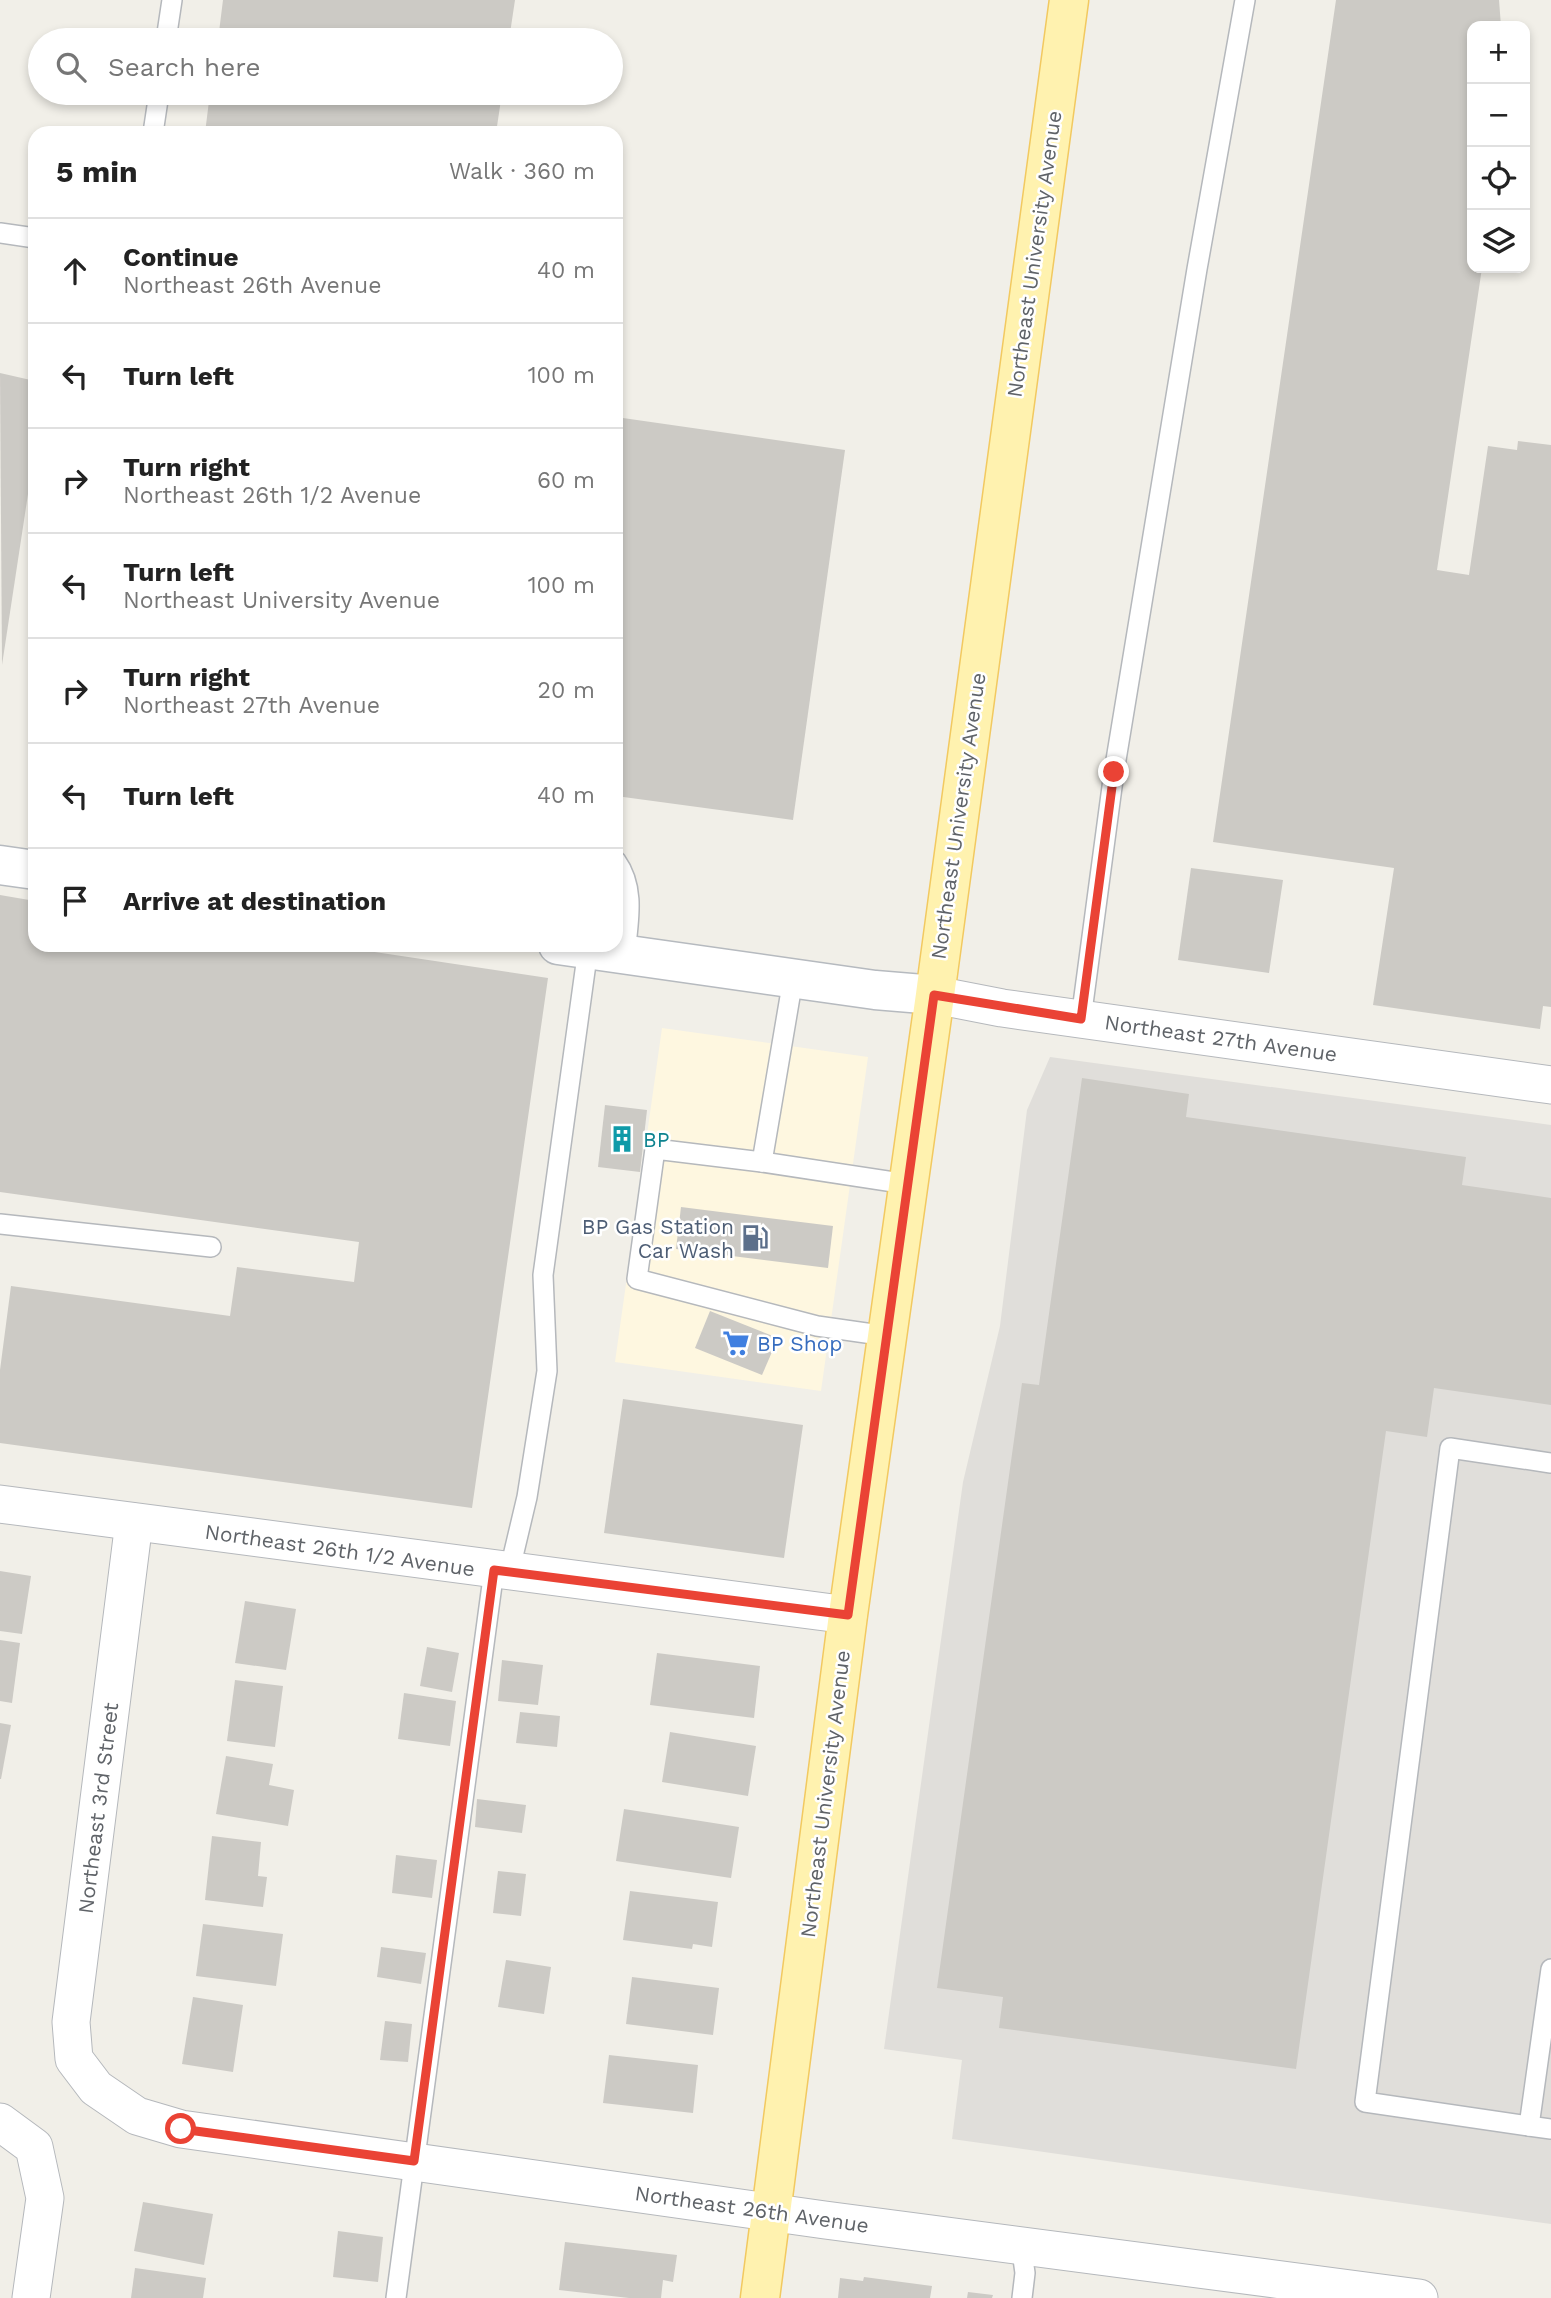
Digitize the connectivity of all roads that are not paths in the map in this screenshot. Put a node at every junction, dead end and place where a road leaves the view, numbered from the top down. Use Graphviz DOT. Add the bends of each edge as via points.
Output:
graph roads {
  1 [pos="172,0"];
  2 [pos="1069,0"];
  3 [pos="1245,0"];
  4 [pos="168,28"];
  5 [pos="157,105"];
  6 [pos="154,126"];
  7 [pos="0,233"];
  8 [pos="28,237"];
  9 [pos="0,865"];
  10 [pos="28,869"];
  11 [pos="623,875"];
  12 [pos="623,914"];
  13 [pos="590,952"];
  14 [pos="610,952"];
  15 [pos="793,979"];
  16 [pos="934,995"];
  17 [pos="1081,1019"];
  18 [pos="1551,1085"];
  19 [pos="762,1162"];
  20 [pos="906,1184"];
  21 [pos="0,1224"];
  22 [pos="211,1247"];
  23 [pos="887,1336"];
  24 [pos="1551,1463"];
  25 [pos="0,1504"];
  26 [pos="134,1522"];
  27 [pos="502,1572"];
  28 [pos="848,1615"];
  29 [pos="1551,1969"];
  30 [pos="96,2088"];
  31 [pos="0,2122"];
  32 [pos="1529,2126"];
  33 [pos="1551,2129"];
  34 [pos="414,2161"];
  35 [pos="772,2212"];
  36 [pos="1021,2244"];
  37 [pos="31,2298"];
  38 [pos="396,2298"];
  39 [pos="760,2298"];
  40 [pos="1022,2298"];
  41 [pos="1419,2298"];
  1 -- 4 [label="lane"];
  2 -- 16 [label="main road, Northeast University Avenue"];
  3 -- 17 [label="lane" via="1114,772"];
  5 -- 6 [label="lane"];
  7 -- 8 [label="lane"];
  9 -- 10 [label="street"];
  11 -- 12 [label="lane" via="630,906"];
  13 -- 27 [label="lane" via="543,1275 547,1371 527,1497"];
  14 -- 15 [label="street, Northeast 27th Avenue"];
  15 -- 16 [label="street, Northeast 27th Avenue"];
  15 -- 19 [label="lane"];
  16 -- 17 [label="street, Northeast 27th Avenue"];
  16 -- 20 [label="main road, Northeast University Avenue"];
  17 -- 18 [label="street, Northeast 27th Avenue"];
  19 -- 20 [label="lane"];
  19 -- 23 [label="lane" via="655,1149 637,1279 817,1326"];
  20 -- 23 [label="main road, Northeast University Avenue"];
  21 -- 22 [label="lane"];
  23 -- 28 [label="main road, Northeast University Avenue"];
  24 -- 32 [label="lane" via="1450,1448 1365,2102"];
  25 -- 26 [label="street, Northeast 26th 1/2 Avenue"];
  26 -- 27 [label="street, Northeast 26th 1/2 Avenue"];
  26 -- 30 [label="street, Northeast 3rd Street" via="71,2022 74,2059"];
  27 -- 28 [label="street, Northeast 26th 1/2 Avenue"];
  27 -- 34 [label="lane"];
  28 -- 35 [label="main road, Northeast University Avenue"];
  29 -- 32 [label="lane"];
  30 -- 34 [label="street, Northeast 26th Avenue" via="137,2116 181,2129"];
  31 -- 37 [label="street" via="34,2147 45,2198"];
  32 -- 33 [label="lane"];
  34 -- 35 [label="street, Northeast 26th Avenue"];
  34 -- 38 [label="lane"];
  35 -- 36 [label="street, Northeast 26th Avenue"];
  35 -- 39 [label="main road, Northeast University Avenue"];
  36 -- 40 [label="lane"];
  36 -- 41 [label="street, Northeast 26th Avenue"];
}
